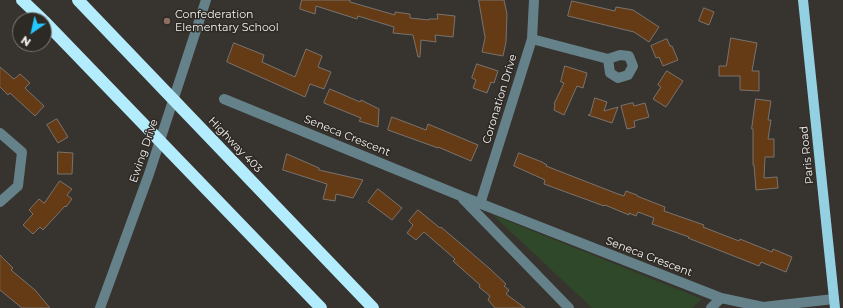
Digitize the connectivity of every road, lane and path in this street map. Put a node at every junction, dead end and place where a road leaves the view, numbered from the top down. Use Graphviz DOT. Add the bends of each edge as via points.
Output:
graph roads {
  1 [pos="22,0"];
  2 [pos="78,0"];
  3 [pos="206,0"];
  4 [pos="534,0"];
  5 [pos="803,0"];
  6 [pos="35,12"];
  7 [pos="52,28"];
  8 [pos="532,39"];
  9 [pos="608,59"];
  10 [pos="224,99"];
  11 [pos="0,132"];
  12 [pos="461,196"];
  13 [pos="0,202"];
  14 [pos="480,204"];
  15 [pos="721,298"];
  16 [pos="835,304"];
  17 [pos="100,308"];
  18 [pos="321,308"];
  19 [pos="373,308"];
  20 [pos="569,308"];
  21 [pos="711,308"];
  1 -- 6 [label="highway"];
  2 -- 19 [label="highway, Highway 403"];
  3 -- 17 [label="street, Ewing Drive" via="149,174"];
  4 -- 8 [label="street, Coronation Drive"];
  5 -- 16 [label="main road, Paris Road"];
  7 -- 18 [label="highway"];
  8 -- 9 [label="street"];
  8 -- 14 [label="street, Coronation Drive"];
  10 -- 12 [label="street, Seneca Crescent"];
  11 -- 13 [label="street" via="22,152 18,186"];
  12 -- 14 [label="street, Seneca Crescent"];
  12 -- 20 [label="street, Seneca Crescent"];
  14 -- 15 [label="street, Seneca Crescent"];
  15 -- 16 [label="street, Seneca Crescent" via="763,307"];
  15 -- 21 [label="street"];
}
